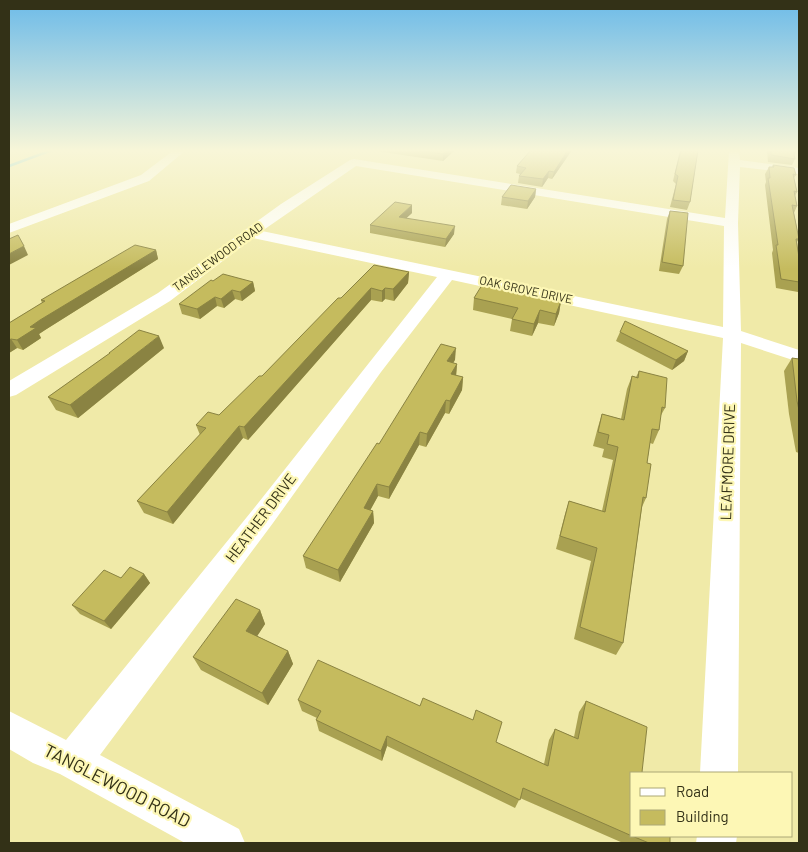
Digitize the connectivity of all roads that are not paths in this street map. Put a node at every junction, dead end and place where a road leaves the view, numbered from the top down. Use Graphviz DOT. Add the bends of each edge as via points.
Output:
graph roads {
  1 [pos="114,190"];
  2 [pos="313,190"];
  3 [pos="524,190"];
  4 [pos="733,190"];
  5 [pos="731,223"];
  6 [pos="9,229"];
  7 [pos="250,233"];
  8 [pos="448,274"];
  9 [pos="732,334"];
  10 [pos="799,356"];
  11 [pos="9,390"];
  12 [pos="9,729"];
  13 [pos="73,761"];
  14 [pos="718,772"];
  15 [pos="225,843"];
  1 -- 6 [label="street"];
  2 -- 7 [label="street, TANGLEWOOD ROAD"];
  3 -- 5 [label="street, TANGLEWOOD ROAD"];
  4 -- 5 [label="street, LEAFMORE DRIVE"];
  5 -- 9 [label="street, LEAFMORE DRIVE"];
  7 -- 8 [label="street, OAK GROVE DRIVE"];
  7 -- 11 [label="street, TANGLEWOOD ROAD" via="164,297"];
  8 -- 9 [label="street, OAK GROVE DRIVE"];
  8 -- 13 [label="street, HEATHER DRIVE"];
  9 -- 10 [label="street, OAK GROVE DRIVE"];
  9 -- 14 [label="street, LEAFMORE DRIVE"];
  12 -- 13 [label="street, TANGLEWOOD ROAD"];
  13 -- 15 [label="street, TANGLEWOOD ROAD"];
}
